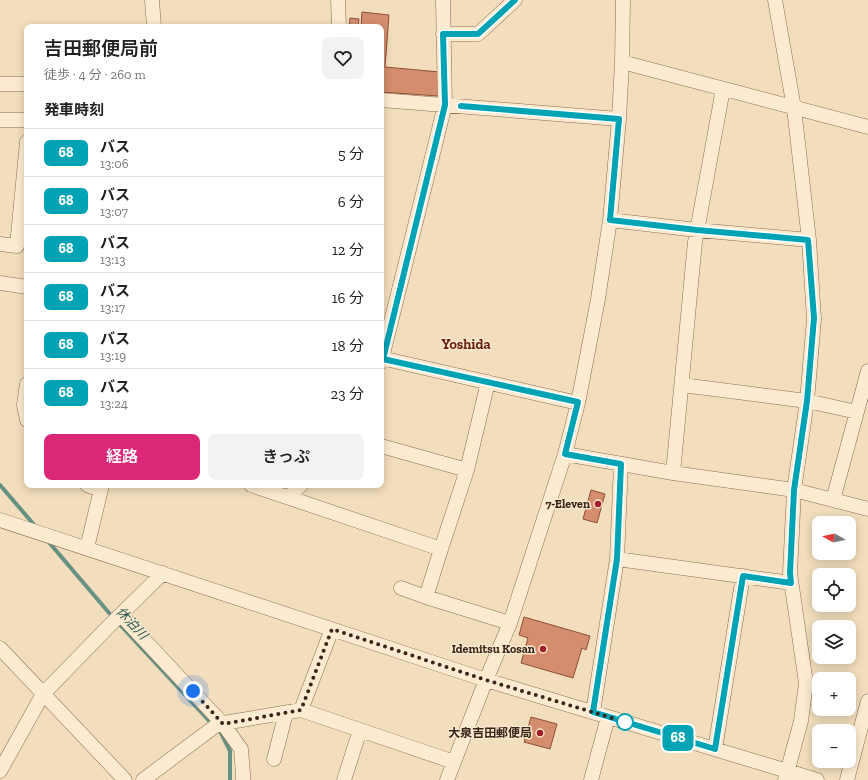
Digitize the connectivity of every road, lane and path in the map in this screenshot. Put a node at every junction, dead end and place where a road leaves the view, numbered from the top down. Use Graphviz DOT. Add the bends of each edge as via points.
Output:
graph roads {
  1 [pos="152,0"];
  2 [pos="338,0"];
  3 [pos="442,0"];
  4 [pos="515,0"];
  5 [pos="623,0"];
  6 [pos="775,0"];
  7 [pos="154,24"];
  8 [pos="339,24"];
  9 [pos="443,34"];
  10 [pos="622,62"];
  11 [pos="0,84"];
  12 [pos="24,84"];
  13 [pos="723,89"];
  14 [pos="384,100"];
  15 [pos="445,105"];
  16 [pos="794,108"];
  17 [pos="619,119"];
  18 [pos="0,120"];
  19 [pos="24,120"];
  20 [pos="868,127"];
  21 [pos="24,195"];
  22 [pos="610,220"];
  23 [pos="697,230"];
  24 [pos="808,240"];
  25 [pos="0,244"];
  26 [pos="0,283"];
  27 [pos="24,287"];
  28 [pos="384,352"];
  29 [pos="384,360"];
  30 [pos="868,371"];
  31 [pos="488,382"];
  32 [pos="682,385"];
  33 [pos="807,401"];
  34 [pos="578,402"];
  35 [pos="857,412"];
  36 [pos="384,447"];
  37 [pos="565,454"];
  38 [pos="621,464"];
  39 [pos="466,470"];
  40 [pos="673,473"];
  41 [pos="101,488"];
  42 [pos="261,488"];
  43 [pos="298,488"];
  44 [pos="794,490"];
  45 [pos="289,498"];
  46 [pos="833,500"];
  47 [pos="868,509"];
  48 [pos="0,520"];
  49 [pos="87,548"];
  50 [pos="441,549"];
  51 [pos="617,559"];
  52 [pos="163,573"];
  53 [pos="743,576"];
  54 [pos="791,583"];
  55 [pos="401,588"];
  56 [pos="426,597"];
  57 [pos="121,615"];
  58 [pos="510,623"];
  59 [pos="332,629"];
  60 [pos="0,648"];
  61 [pos="486,680"];
  62 [pos="43,694"];
  63 [pos="868,700"];
  64 [pos="301,710"];
  65 [pos="593,712"];
  66 [pos="286,713"];
  67 [pos="608,717"];
  68 [pos="221,724"];
  69 [pos="360,730"];
  70 [pos="715,749"];
  71 [pos="274,759"];
  72 [pos="454,762"];
  73 [pos="0,771"];
  74 [pos="786,776"];
  75 [pos="125,780"];
  76 [pos="143,780"];
  77 [pos="243,780"];
  78 [pos="344,780"];
  79 [pos="447,780"];
  80 [pos="591,780"];
  81 [pos="817,780"];
  82 [pos="846,780"];
  1 -- 7 [label="street"];
  2 -- 8 [label="street"];
  3 -- 9 [label="street"];
  4 -- 9 [label="street" via="478,34"];
  5 -- 10 [label="street"];
  6 -- 16 [label="street"];
  9 -- 15 [label="street"];
  10 -- 13 [label="street"];
  10 -- 17 [label="street"];
  11 -- 12 [label="street"];
  13 -- 16 [label="street"];
  13 -- 23 [label="street"];
  14 -- 15 [label="street"];
  15 -- 17 [label="street"];
  15 -- 28 [label="street"];
  16 -- 20 [label="street"];
  16 -- 24 [label="street"];
  17 -- 22 [label="street"];
  18 -- 19 [label="street"];
  21 -- 25 [label="street" via="17,246"];
  22 -- 23 [label="street"];
  22 -- 34 [label="street"];
  23 -- 24 [label="street"];
  23 -- 32 [label="street"];
  24 -- 33 [label="street" via="814,318"];
  26 -- 27 [label="street"];
  29 -- 31 [label="street"];
  30 -- 35 [label="street"];
  31 -- 34 [label="street"];
  31 -- 39 [label="street"];
  32 -- 33 [label="street"];
  32 -- 40 [label="street"];
  33 -- 35 [label="street"];
  33 -- 44 [label="street"];
  34 -- 37 [label="street"];
  35 -- 46 [label="street"];
  36 -- 39 [label="street"];
  37 -- 38 [label="street"];
  37 -- 58 [label="street"];
  38 -- 40 [label="street"];
  38 -- 51 [label="street"];
  39 -- 50 [label="street"];
  40 -- 44 [label="street"];
  41 -- 49 [label="street"];
  42 -- 45 [label="street"];
  43 -- 45 [label="street"];
  44 -- 46 [label="street"];
  44 -- 54 [label="street"];
  45 -- 50 [label="street"];
  46 -- 47 [label="street"];
  48 -- 49 [label="street"];
  49 -- 52 [label="street"];
  50 -- 56 [label="street"];
  51 -- 53 [label="street"];
  51 -- 65 [label="street"];
  52 -- 57 [label="street"];
  52 -- 59 [label="street"];
  53 -- 54 [label="street"];
  53 -- 70 [label="street"];
  54 -- 74 [label="street" via="806,684 801,721"];
  55 -- 56 [label="street"];
  56 -- 58 [label="street"];
  57 -- 62 [label="street"];
  57 -- 68 [label="street"];
  58 -- 61 [label="street"];
  59 -- 61 [label="street"];
  59 -- 64 [label="street"];
  60 -- 62 [label="street"];
  61 -- 65 [label="street"];
  61 -- 72 [label="street"];
  62 -- 73 [label="street"];
  62 -- 75 [label="street"];
  63 -- 82 [label="street"];
  64 -- 66 [label="street"];
  64 -- 69 [label="street"];
  65 -- 67 [label="street"];
  66 -- 68 [label="street"];
  66 -- 71 [label="street"];
  67 -- 70 [label="street"];
  67 -- 80 [label="street"];
  68 -- 76 [label="street"];
  68 -- 77 [label="street" via="241,748"];
  69 -- 72 [label="street"];
  69 -- 78 [label="street"];
  70 -- 74 [label="street"];
  72 -- 79 [label="street"];
  74 -- 81 [label="street"];
}
